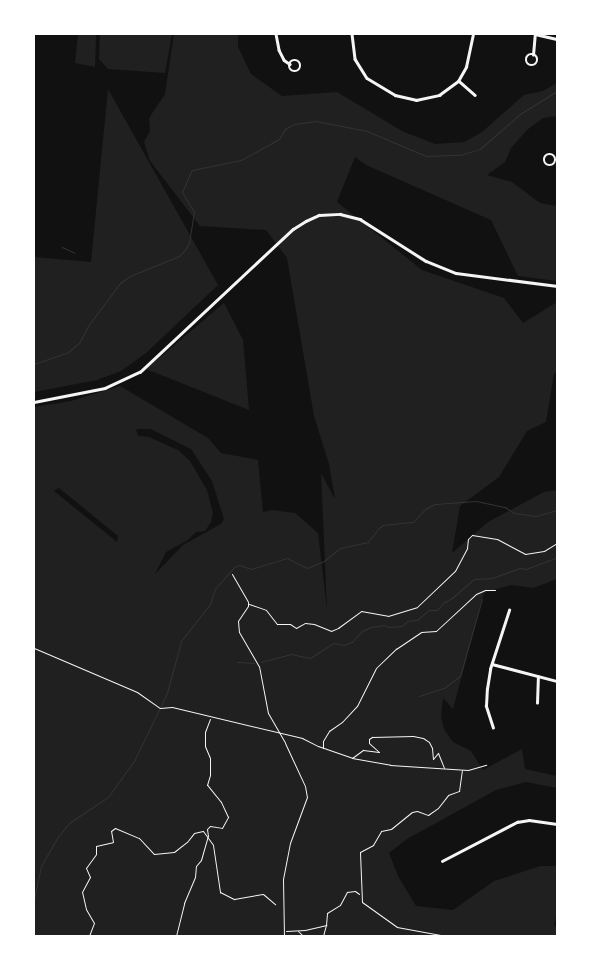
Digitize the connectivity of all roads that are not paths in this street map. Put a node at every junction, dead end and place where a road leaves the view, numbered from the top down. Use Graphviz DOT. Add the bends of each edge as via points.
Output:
graph roads {
  1 [pos="276,34"];
  2 [pos="352,34"];
  3 [pos="473,34"];
  4 [pos="535,34"];
  5 [pos="557,39"];
  6 [pos="532,55"];
  7 [pos="290,64"];
  8 [pos="458,81"];
  9 [pos="475,95"];
  10 [pos="556,157"];
  11 [pos="557,286"];
  12 [pos="34,402"];
  13 [pos="509,610"];
  14 [pos="492,664"];
  15 [pos="538,678"];
  16 [pos="557,681"];
  17 [pos="537,703"];
  18 [pos="493,728"];
  19 [pos="557,824"];
  20 [pos="442,862"];
  1 -- 7 [label="street" via="279,50"];
  2 -- 8 [label="street" via="353,54 361,71 373,84 395,95 425,99 443,93"];
  3 -- 8 [label="street" via="466,67"];
  4 -- 5 [label="street"];
  4 -- 6 [label="street"];
  6 -- 6 [label="street" via="526,60 532,66 537,61"];
  7 -- 7 [label="street" via="293,72 300,69 297,61"];
  8 -- 9 [label="street"];
  10 -- 10 [label="street" via="546,156 545,163 552,166"];
  11 -- 12 [label="street" via="456,273 426,261 360,218 340,214 319,215 293,229 140,372 105,388"];
  13 -- 14 [label="street"];
  14 -- 15 [label="street"];
  14 -- 18 [label="street" via="486,706"];
  15 -- 16 [label="street"];
  15 -- 17 [label="street"];
  19 -- 20 [label="street" via="529,820 517,822"];
}
